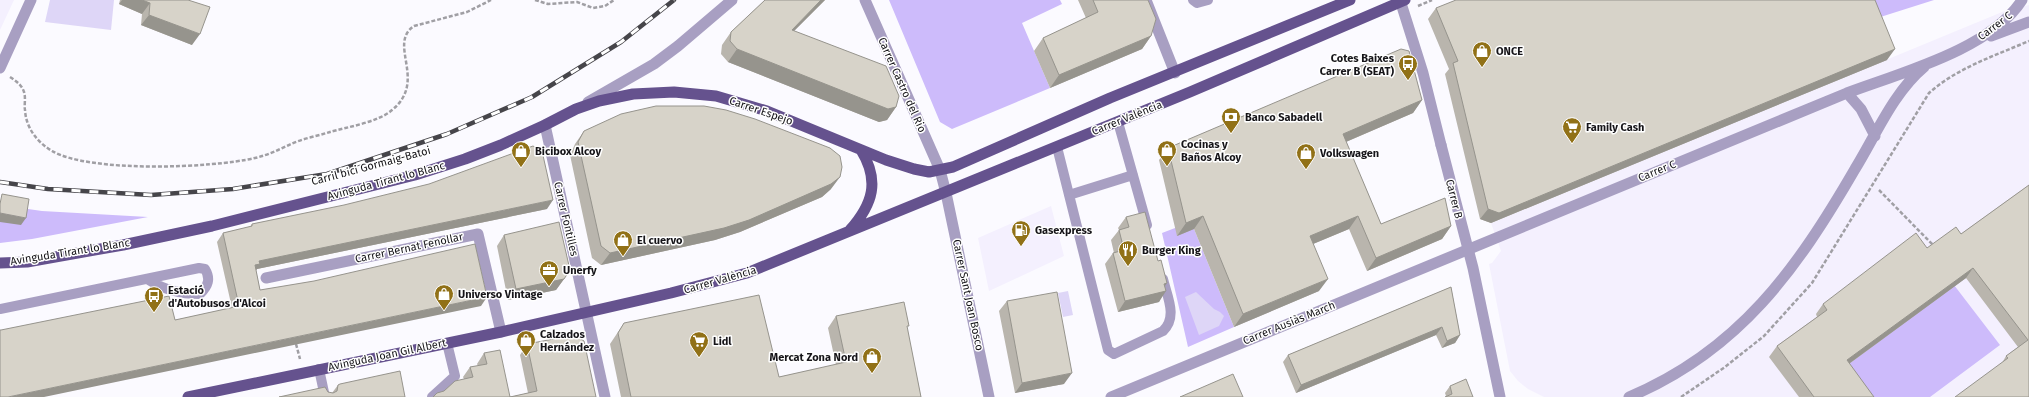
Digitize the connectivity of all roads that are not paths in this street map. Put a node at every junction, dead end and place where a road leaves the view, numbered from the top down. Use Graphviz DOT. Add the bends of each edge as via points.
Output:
graph roads {
  1 [pos="31,0"];
  2 [pos="732,0"];
  3 [pos="865,0"];
  4 [pos="1146,0"];
  5 [pos="1193,0"];
  6 [pos="1208,0"];
  7 [pos="1350,0"];
  8 [pos="2022,0"];
  9 [pos="1402,1"];
  10 [pos="2029,22"];
  11 [pos="1970,44"];
  12 [pos="1929,62"];
  13 [pos="3,66"];
  14 [pos="1175,73"];
  15 [pos="1847,93"];
  16 [pos="576,109"];
  17 [pos="1118,122"];
  18 [pos="546,125"];
  19 [pos="1875,136"];
  20 [pos="1057,147"];
  21 [pos="861,150"];
  22 [pos="940,170"];
  23 [pos="1133,175"];
  24 [pos="946,193"];
  25 [pos="1070,195"];
  26 [pos="848,232"];
  27 [pos="1150,234"];
  28 [pos="1467,250"];
  29 [pos="0,263"];
  30 [pos="1161,272"];
  31 [pos="266,278"];
  32 [pos="149,280"];
  33 [pos="0,309"];
  34 [pos="587,312"];
  35 [pos="500,332"];
  36 [pos="447,343"];
  37 [pos="319,370"];
  38 [pos="218,394"];
  39 [pos="188,397"];
  40 [pos="325,397"];
  41 [pos="432,397"];
  42 [pos="605,397"];
  43 [pos="989,397"];
  44 [pos="1111,397"];
  45 [pos="1500,397"];
  46 [pos="1629,397"];
  1 -- 13 [label="street"];
  2 -- 16 [label="street, Avinguda Tirant lo Blanc" via="654,64"];
  3 -- 22 [label="street, Carrer Castro del Rio"];
  4 -- 14 [label="street"];
  5 -- 6 [label="lane" via="1197,3"];
  7 -- 14 [label="main road"];
  8 -- 11 [label="street, Carrer C" via="2013,14"];
  9 -- 17 [label="main road, Carrer València"];
  9 -- 28 [label="street, Carrer B" via="1423,73"];
  10 -- 11 [label="street, Carrer C"];
  11 -- 12 [label="street, Carrer C"];
  12 -- 15 [label="street, Carrer C"];
  12 -- 19 [label="street, Carrer C" via="1902,89"];
  14 -- 22 [label="main road" via="1110,98 953,167"];
  15 -- 19 [label="street" via="1861,109"];
  15 -- 28 [label="street, Carrer C"];
  16 -- 18 [label="main road, Avinguda Tirant lo Blanc"];
  16 -- 21 [label="main road, Carrer Espejo" via="633,94 699,93 738,101 767,111"];
  17 -- 20 [label="main road, Carrer València"];
  17 -- 23 [label="lane"];
  18 -- 29 [label="main road, Avinguda Tirant lo Blanc" via="465,159 212,226 27,262"];
  18 -- 34 [label="street, Carrer Fontilles"];
  19 -- 46 [label="street, Carrer C" via="1805,251 1747,319 1708,354 1660,384"];
  20 -- 24 [label="main road, Carrer València"];
  20 -- 25 [label="lane"];
  21 -- 22 [label="main road, Carrer Espejo" via="914,169 929,172"];
  21 -- 26 [label="main road, Carrer València" via="870,164 870,199 860,219"];
  22 -- 24 [label="street"];
  23 -- 25 [label="lane"];
  23 -- 27 [label="lane"];
  24 -- 26 [label="main road, Carrer València"];
  24 -- 43 [label="street, Carrer Sant Joan Bosco"];
  25 -- 30 [label="lane" via="1108,350 1111,353 1114,354 1168,327 1172,312"];
  26 -- 34 [label="main road, Carrer València" via="746,274"];
  28 -- 44 [label="street, Carrer Ausiàs March"];
  28 -- 45 [label="street, Carrer B"];
  31 -- 35 [label="street, Carrer Bernat Fenollar" via="478,234"];
  32 -- 32 [label="lane" via="173,291 200,294 207,286 209,276 205,269 199,268"];
  32 -- 33 [label="lane"];
  34 -- 35 [label="main road, Avinguda Joan Gil Albert"];
  34 -- 42 [label="street, Carrer Fontilles"];
  35 -- 36 [label="main road, Avinguda Joan Gil Albert"];
  36 -- 37 [label="main road, Avinguda Joan Gil Albert"];
  36 -- 41 [label="lane" via="456,376"];
  37 -- 38 [label="main road, Avinguda Joan Gil Albert"];
  37 -- 40 [label="lane"];
  38 -- 39 [label="main road, Avinguda Joan Gil Albert"];
}
